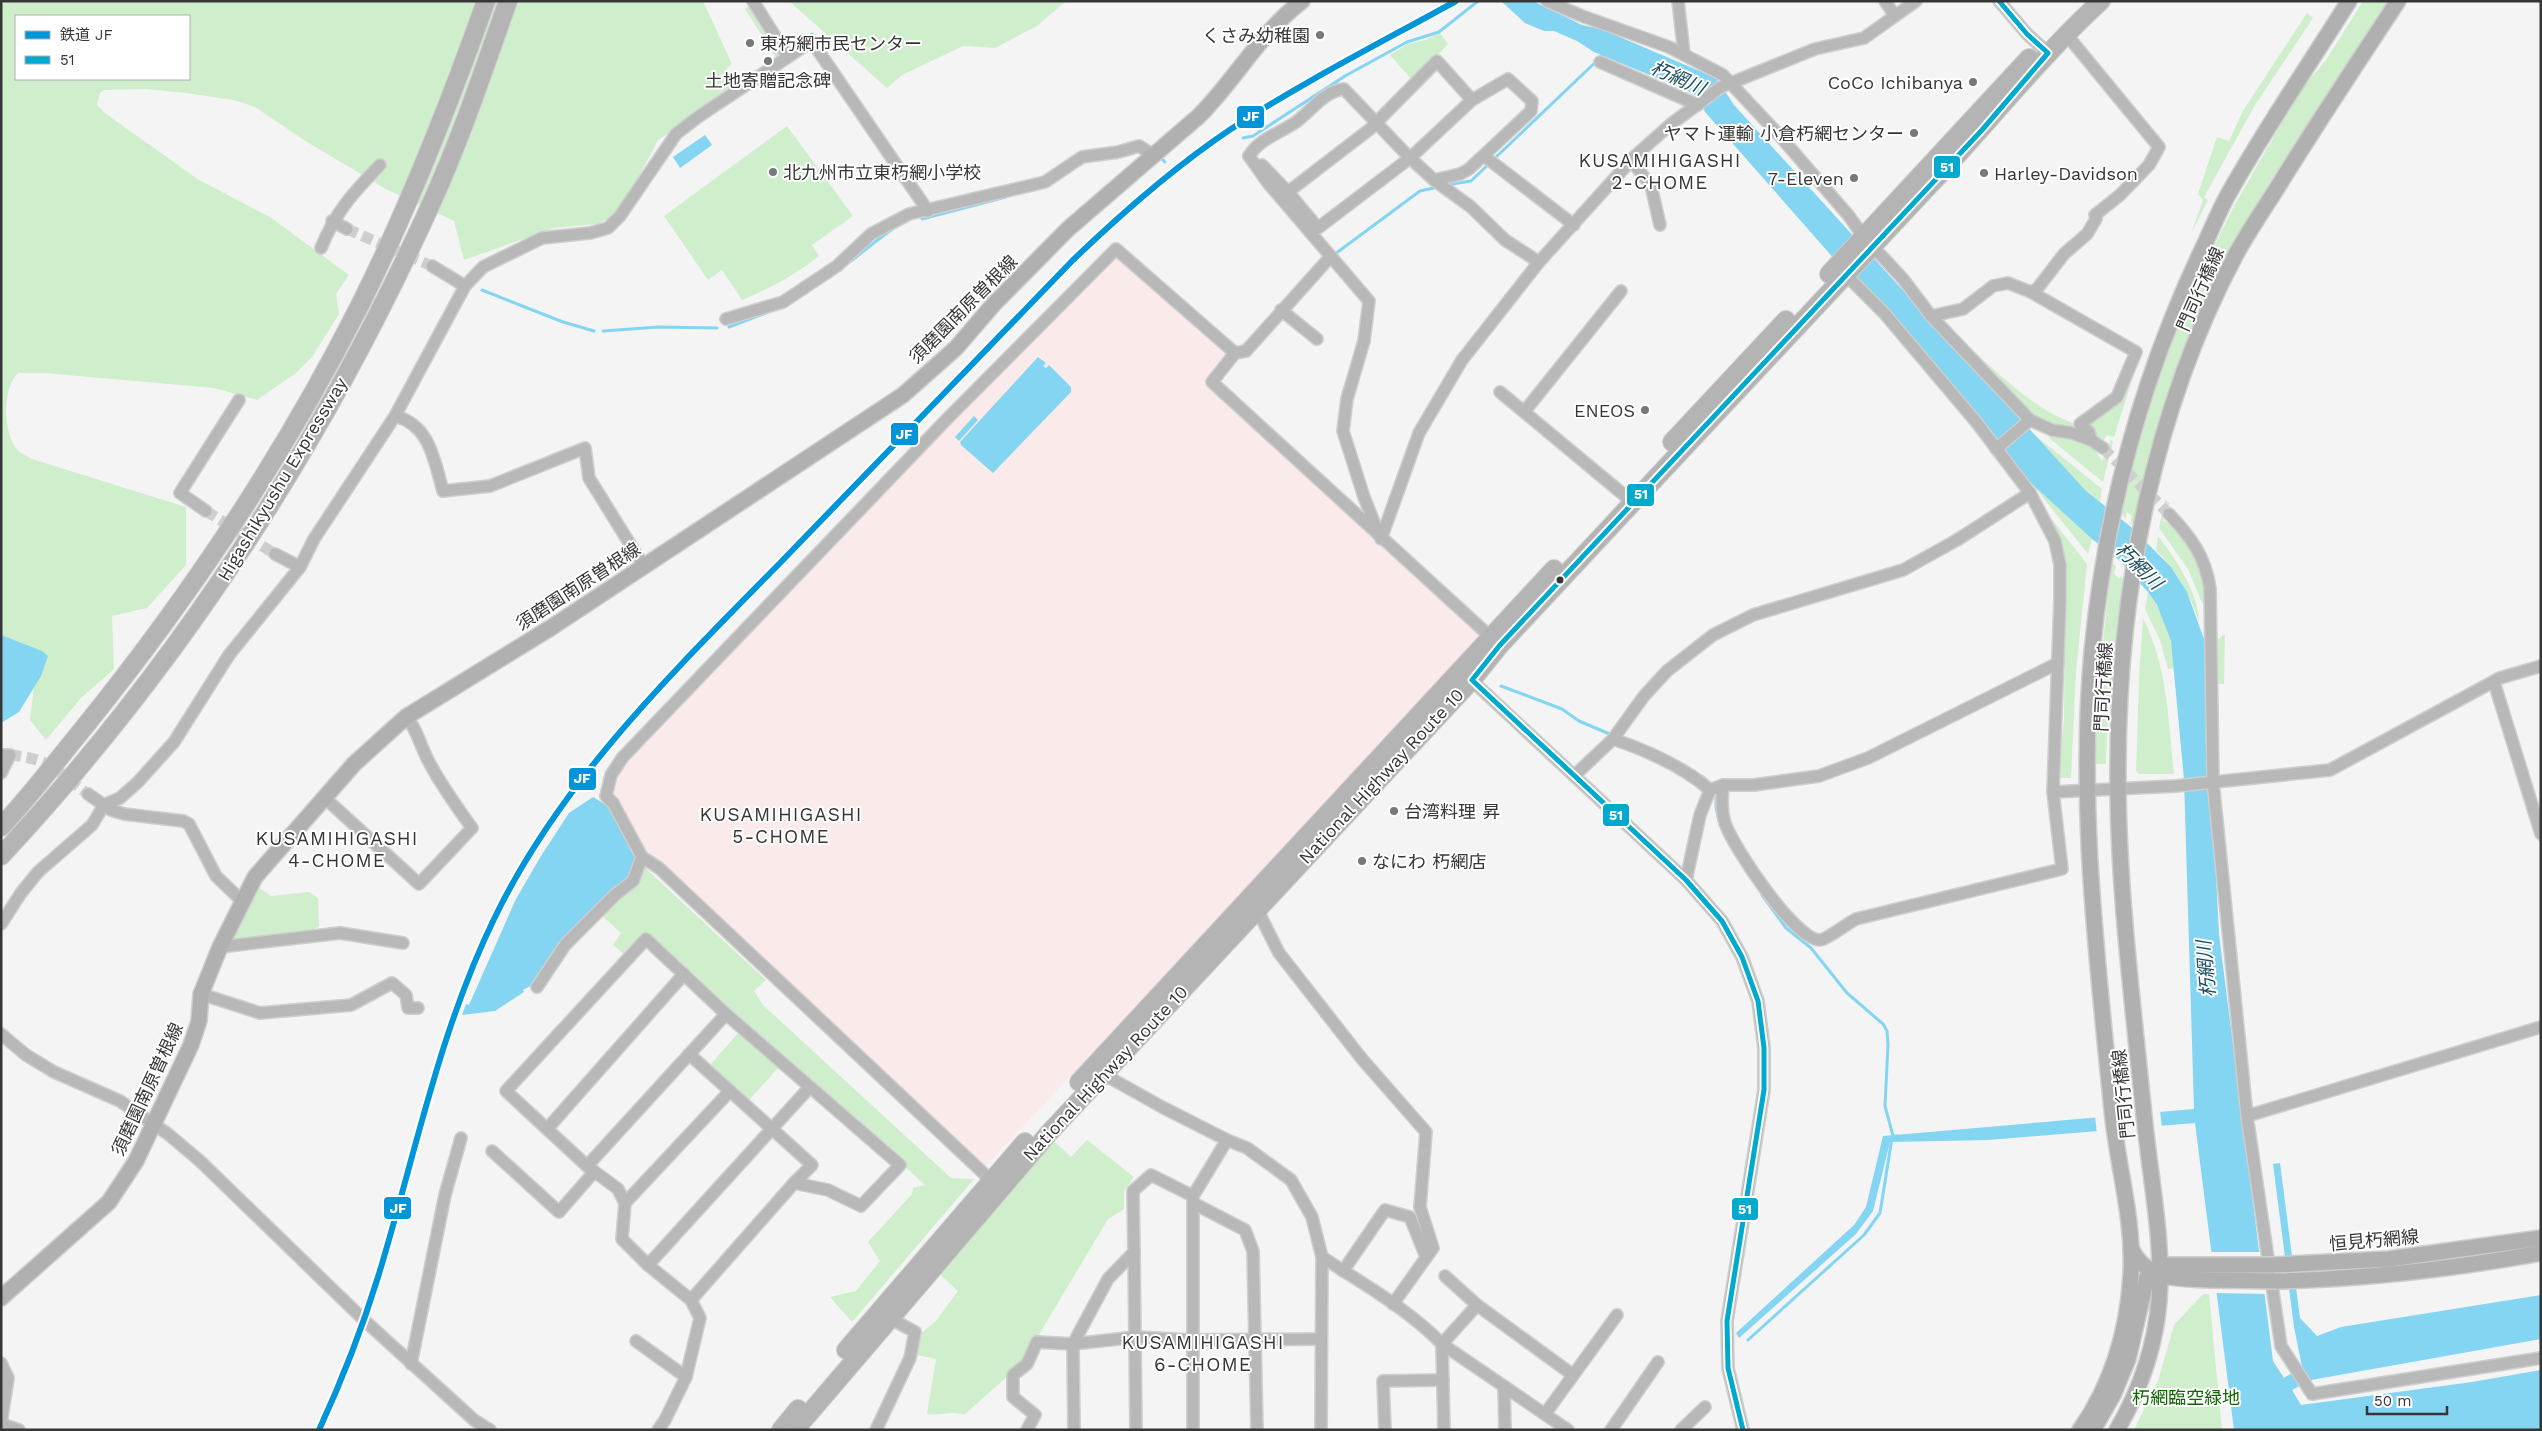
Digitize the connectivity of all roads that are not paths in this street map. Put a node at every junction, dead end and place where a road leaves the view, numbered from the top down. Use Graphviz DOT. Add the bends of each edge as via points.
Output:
graph roads {
  1 [pos="486,1"];
  2 [pos="508,1"];
  3 [pos="753,1"];
  4 [pos="1547,1"];
  5 [pos="1678,1"];
  6 [pos="1885,1"];
  7 [pos="1916,1"];
  8 [pos="1999,1"];
  9 [pos="2082,1"];
  10 [pos="2100,1"];
  11 [pos="2349,1"];
  12 [pos="2398,1"];
  13 [pos="1301,2"];
  14 [pos="1895,16"];
  15 [pos="2066,34"];
  16 [pos="2044,49"];
  17 [pos="1684,54"];
  18 [pos="788,57"];
  19 [pos="1600,62"];
  20 [pos="1726,85"];
  21 [pos="1472,100"];
  22 [pos="1699,105"];
  23 [pos="1376,122"];
  24 [pos="1152,156"];
  25 [pos="1249,156"];
  26 [pos="1410,158"];
  27 [pos="1488,159"];
  28 [pos="1631,160"];
  29 [pos="380,165"];
  30 [pos="1436,181"];
  31 [pos="1288,192"];
  32 [pos="928,212"];
  33 [pos="332,221"];
  34 [pos="1574,225"];
  35 [pos="1660,225"];
  36 [pos="347,229"];
  37 [pos="1868,241"];
  38 [pos="321,248"];
  39 [pos="1331,256"];
  40 [pos="1539,262"];
  41 [pos="432,266"];
  42 [pos="1841,270"];
  43 [pos="465,286"];
  44 [pos="1620,291"];
  45 [pos="2031,292"];
  46 [pos="1281,310"];
  47 [pos="1931,316"];
  48 [pos="726,319"];
  49 [pos="1317,339"];
  50 [pos="1235,353"];
  51 [pos="1500,392"];
  52 [pos="239,400"];
  53 [pos="1524,412"];
  54 [pos="395,416"];
  55 [pos="2026,424"];
  56 [pos="2091,440"];
  57 [pos="1999,447"];
  58 [pos="2103,448"];
  59 [pos="2030,493"];
  60 [pos="1624,495"];
  61 [pos="206,511"];
  62 [pos="2169,514"];
  63 [pos="1381,539"];
  64 [pos="275,554"];
  65 [pos="643,565"];
  66 [pos="300,567"];
  67 [pos="1495,641"];
  68 [pos="2058,663"];
  69 [pos="2541,666"];
  70 [pos="1466,676"];
  71 [pos="2494,682"];
  72 [pos="406,717"];
  73 [pos="74,739"];
  74 [pos="1613,739"];
  75 [pos="1,754"];
  76 [pos="1,773"];
  77 [pos="1574,776"];
  78 [pos="2213,782"];
  79 [pos="1723,785"];
  80 [pos="2118,787"];
  81 [pos="2088,789"];
  82 [pos="1710,790"];
  83 [pos="2052,792"];
  84 [pos="88,794"];
  85 [pos="325,798"];
  86 [pos="104,805"];
  87 [pos="42,812"];
  88 [pos="1,816"];
  89 [pos="1,827"];
  90 [pos="2541,834"];
  91 [pos="1,856"];
  92 [pos="642,857"];
  93 [pos="1,863"];
  94 [pos="1686,880"];
  95 [pos="242,901"];
  96 [pos="1257,909"];
  97 [pos="1,924"];
  98 [pos="403,943"];
  99 [pos="220,947"];
  100 [pos="684,974"];
  101 [pos="537,987"];
  102 [pos="201,994"];
  103 [pos="418,1008"];
  104 [pos="726,1014"];
  105 [pos="2541,1027"];
  106 [pos="1,1034"];
  107 [pos="689,1054"];
  108 [pos="1104,1074"];
  109 [pos="809,1088"];
  110 [pos="730,1091"];
  111 [pos="2247,1116"];
  112 [pos="153,1122"];
  113 [pos="547,1129"];
  114 [pos="772,1130"];
  115 [pos="460,1138"];
  116 [pos="1227,1140"];
  117 [pos="492,1151"];
  118 [pos="590,1169"];
  119 [pos="794,1183"];
  120 [pos="995,1184"];
  121 [pos="1193,1200"];
  122 [pos="625,1203"];
  123 [pos="2541,1238"];
  124 [pos="2161,1241"];
  125 [pos="2131,1247"];
  126 [pos="1134,1252"];
  127 [pos="2541,1253"];
  128 [pos="1322,1257"];
  129 [pos="1426,1257"];
  130 [pos="2177,1264"];
  131 [pos="648,1265"];
  132 [pos="1343,1271"];
  133 [pos="2158,1271"];
  134 [pos="2211,1273"];
  135 [pos="1445,1276"];
  136 [pos="2177,1279"];
  137 [pos="2161,1297"];
  138 [pos="1,1298"];
  139 [pos="691,1300"];
  140 [pos="1393,1304"];
  141 [pos="1477,1305"];
  142 [pos="884,1314"];
  143 [pos="1618,1315"];
  144 [pos="1136,1337"];
  145 [pos="1320,1339"];
  146 [pos="1191,1340"];
  147 [pos="1255,1340"];
  148 [pos="636,1341"];
  149 [pos="1073,1344"];
  150 [pos="1442,1344"];
  151 [pos="2541,1358"];
  152 [pos="1658,1362"];
  153 [pos="1,1363"];
  154 [pos="411,1364"];
  155 [pos="1573,1375"];
  156 [pos="686,1377"];
  157 [pos="1443,1380"];
  158 [pos="1504,1386"];
  159 [pos="1706,1407"];
  160 [pos="1545,1414"];
  161 [pos="1,1423"];
  162 [pos="19,1430"];
  163 [pos="490,1430"];
  164 [pos="658,1430"];
  165 [pos="781,1430"];
  166 [pos="796,1430"];
  167 [pos="876,1430"];
  168 [pos="1027,1430"];
  169 [pos="1074,1430"];
  170 [pos="1136,1430"];
  171 [pos="1193,1430"];
  172 [pos="1257,1430"];
  173 [pos="1321,1430"];
  174 [pos="1385,1430"];
  175 [pos="1444,1430"];
  176 [pos="1505,1430"];
  177 [pos="1568,1430"];
  178 [pos="1612,1430"];
  179 [pos="1681,1430"];
  180 [pos="1743,1430"];
  181 [pos="2080,1430"];
  182 [pos="2093,1430"];
  183 [pos="2117,1430"];
  1 -- 73 [label="highway, Higashikyushu Expressway" via="412,193 359,306 303,408 184,597"];
  2 -- 87 [label="highway, Higashikyushu Expressway" via="474,98 432,202 378,315 321,422 263,517 197,614 130,707"];
  3 -- 18 [label="street"];
  4 -- 17 [label="street"];
  5 -- 17 [label="street"];
  6 -- 14 [label="street"];
  7 -- 14 [label="street"];
  8 -- 16 [label="street"];
  9 -- 16 [label="highway, National Highway Route 10"];
  10 -- 15 [label="highway, National Highway Route 10"];
  11 -- 81 [label="main road, 門司行橋線" via="2228,195 2151,374 2112,511 2102,567 2092,652"];
  12 -- 80 [label="main road, 門司行橋線" via="2235,255 2182,380 2155,468 2131,584 2122,655"];
  13 -- 24 [label="main road, 須磨園南原曽根線" via="1266,34 1213,102"];
  14 -- 20 [label="street" via="1864,38 1815,49"];
  15 -- 16 [label="highway, National Highway Route 10"];
  15 -- 45 [label="street" via="2158,147 2149,165 2095,215 2087,234 2064,254 2041,286"];
  16 -- 37 [label="highway, National Highway Route 10" via="1982,130"];
  17 -- 20 [label="street" via="1715,71"];
  18 -- 32 [label="street" via="809,43 815,46"];
  18 -- 43 [label="street" via="676,134 620,216 608,228 542,238 483,267"];
  19 -- 22 [label="street"];
  20 -- 22 [label="street"];
  20 -- 37 [label="street" via="1786,143"];
  21 -- 23 [label="street" via="1437,61"];
  21 -- 26 [label="street"];
  21 -- 27 [label="street" via="1508,79 1532,101 1531,111"];
  22 -- 28 [label="street" via="1671,124"];
  23 -- 25 [label="street" via="1349,92 1341,89 1322,99 1297,121 1259,143"];
  23 -- 26 [label="street"];
  23 -- 31 [label="street"];
  24 -- 32 [label="street" via="1139,146 1082,157 1045,182"];
  24 -- 65 [label="main road, 須磨園南原曽根線" via="1068,230 993,305 956,348 903,395"];
  25 -- 31 [label="street" via="1258,160"];
  25 -- 39 [label="street"];
  26 -- 30 [label="street"];
  26 -- 31 [label="street" via="1318,228"];
  27 -- 30 [label="street" via="1460,174"];
  27 -- 34 [label="street"];
  28 -- 34 [label="street"];
  28 -- 35 [label="street" via="1651,186"];
  29 -- 33 [label="street"];
  30 -- 40 [label="street" via="1471,207 1506,240"];
  32 -- 48 [label="street" via="910,214 871,234 837,266 783,302"];
  33 -- 36 [label="street"];
  33 -- 38 [label="street"];
  34 -- 40 [label="street"];
  37 -- 42 [label="highway, National Highway Route 10"];
  37 -- 47 [label="street"];
  39 -- 46 [label="street"];
  39 -- 63 [label="street" via="1369,301 1364,341 1347,399 1343,431"];
  40 -- 63 [label="street" via="1462,360 1419,432"];
  41 -- 43 [label="street"];
  42 -- 57 [label="street" via="1884,313"];
  42 -- 60 [label="highway, National Highway Route 10"];
  42 -- 67 [label="highway, National Highway Route 10"];
  43 -- 54 [label="street"];
  44 -- 53 [label="street"];
  45 -- 47 [label="street" via="2008,283 1993,286 1963,309"];
  45 -- 56 [label="street" via="2136,352 2117,397 2080,424 2089,432"];
  46 -- 49 [label="street"];
  46 -- 50 [label="street" via="1246,351"];
  47 -- 55 [label="street"];
  50 -- 63 [label="street" via="1212,382"];
  50 -- 92 [label="street" via="1116,249 953,413 623,757 611,775 606,796"];
  51 -- 53 [label="street"];
  52 -- 61 [label="street" via="180,493"];
  53 -- 60 [label="street"];
  54 -- 65 [label="street" via="408,420 426,436 443,491 490,486 585,448 589,478"];
  54 -- 66 [label="street" via="314,539"];
  55 -- 56 [label="street"];
  55 -- 57 [label="street"];
  56 -- 58 [label="street"];
  57 -- 59 [label="street"];
  59 -- 68 [label="street" via="2054,541 2060,565"];
  59 -- 74 [label="street" via="1903,570 1753,614 1713,635 1666,671"];
  60 -- 67 [label="highway, National Highway Route 10"];
  62 -- 78 [label="street" via="2186,532 2207,568 2212,634"];
  63 -- 67 [label="street"];
  64 -- 66 [label="street"];
  65 -- 72 [label="main road, 須磨園南原曽根線" via="552,627"];
  66 -- 86 [label="street" via="229,655 174,742 138,782 120,798"];
  67 -- 70 [label="highway, National Highway Route 10"];
  68 -- 79 [label="street" via="1868,758 1819,776 1754,786"];
  68 -- 83 [label="street"];
  69 -- 71 [label="street"];
  70 -- 77 [label="street"];
  70 -- 96 [label="highway, National Highway Route 10"];
  70 -- 120 [label="highway, National Highway Route 10"];
  71 -- 78 [label="street" via="2330,770"];
  71 -- 90 [label="street"];
  72 -- 85 [label="main road, 須磨園南原曽根線" via="354,764"];
  72 -- 85 [label="street" via="440,783 472,828 419,884"];
  73 -- 88 [label="highway"];
  73 -- 89 [label="highway, Higashikyushu Expressway"];
  74 -- 77 [label="street"];
  74 -- 82 [label="street" via="1665,760"];
  75 -- 76 [label="street" via="10,755"];
  77 -- 94 [label="street"];
  78 -- 80 [label="street"];
  78 -- 111 [label="street"];
  79 -- 82 [label="street"];
  79 -- 83 [label="street" via="1721,805 1726,825 1746,862 1795,926 1817,941 1824,940 1856,919 2062,869"];
  80 -- 81 [label="street"];
  80 -- 124 [label="main road, 門司行橋線" via="2143,1110"];
  81 -- 83 [label="street"];
  81 -- 125 [label="main road, 門司行橋線" via="2094,910 2114,1137"];
  82 -- 94 [label="street" via="1700,815"];
  84 -- 86 [label="street"];
  85 -- 95 [label="main road, 須磨園南原曽根線" via="255,877"];
  86 -- 95 [label="street" via="124,814 189,824 216,876"];
  86 -- 97 [label="street" via="92,825 38,872"];
  87 -- 91 [label="highway, Higashikyushu Expressway"];
  87 -- 93 [label="highway"];
  92 -- 101 [label="street" via="633,881 565,945"];
  92 -- 120 [label="street" via="659,868"];
  94 -- 180 [label="street" via="1722,921 1742,957 1758,1001 1764,1048 1764,1090 1727,1321 1728,1368"];
  95 -- 99 [label="main road, 須磨園南原曽根線"];
  96 -- 108 [label="highway, National Highway Route 10"];
  96 -- 129 [label="street" via="1279,953 1362,1059 1426,1132 1420,1207 1433,1248"];
  98 -- 99 [label="street" via="340,933"];
  99 -- 102 [label="main road, 須磨園南原曽根線"];
  100 -- 104 [label="street"];
  100 -- 113 [label="street"];
  100 -- 113 [label="street" via="646,938 506,1091"];
  102 -- 103 [label="street" via="260,1013 351,1006 392,983 406,995 408,1008"];
  102 -- 112 [label="main road, 須磨園南原曽根線" via="191,1045"];
  104 -- 107 [label="street"];
  104 -- 109 [label="street"];
  105 -- 111 [label="street"];
  106 -- 112 [label="street" via="54,1072 120,1101"];
  107 -- 110 [label="street"];
  107 -- 118 [label="street"];
  108 -- 116 [label="street"];
  108 -- 120 [label="highway, National Highway Route 10"];
  109 -- 114 [label="street"];
  109 -- 119 [label="street" via="900,1165 861,1206 828,1190"];
  110 -- 114 [label="street"];
  110 -- 122 [label="street"];
  111 -- 151 [label="street" via="2281,1346 2312,1394"];
  112 -- 138 [label="main road, 須磨園南原曽根線" via="136,1161 109,1202"];
  112 -- 154 [label="street" via="200,1161"];
  113 -- 118 [label="street"];
  114 -- 119 [label="street" via="812,1165"];
  114 -- 131 [label="street"];
  115 -- 154 [label="street" via="445,1195"];
  116 -- 121 [label="street"];
  116 -- 128 [label="street" via="1247,1148 1291,1180 1312,1217"];
  117 -- 118 [label="street" via="559,1212"];
  118 -- 122 [label="street" via="618,1189"];
  119 -- 139 [label="street"];
  120 -- 142 [label="highway, National Highway Route 10"];
  121 -- 126 [label="street" via="1151,1175 1133,1191"];
  121 -- 146 [label="street"];
  121 -- 147 [label="street" via="1245,1230 1253,1251"];
  122 -- 131 [label="street" via="622,1239"];
  123 -- 134 [label="main road, 恒見朽網線, bridge" via="2389,1259 2274,1265"];
  124 -- 130 [label="main road" via="2165,1256"];
  124 -- 133 [label="main road, 門司行橋線"];
  125 -- 133 [label="main road" via="2138,1261"];
  125 -- 181 [label="main road, 門司行橋線" via="2130,1294 2121,1342 2101,1394"];
  126 -- 144 [label="street"];
  126 -- 149 [label="street" via="1108,1279"];
  127 -- 134 [label="main road, 恒見朽網線, bridge" via="2369,1277 2276,1281"];
  128 -- 132 [label="street"];
  128 -- 145 [label="street"];
  129 -- 132 [label="street" via="1410,1218 1385,1210"];
  129 -- 140 [label="street"];
  130 -- 133 [label="main road"];
  130 -- 134 [label="main road"];
  131 -- 139 [label="street"];
  132 -- 140 [label="street"];
  133 -- 136 [label="main road"];
  133 -- 137 [label="main road, 門司行橋線"];
  133 -- 182 [label="main road" via="2144,1285 2128,1359"];
  134 -- 136 [label="main road"];
  135 -- 141 [label="street"];
  136 -- 137 [label="main road" via="2167,1286"];
  137 -- 183 [label="main road, 門司行橋線" via="2146,1368"];
  139 -- 156 [label="street" via="700,1318"];
  140 -- 150 [label="street"];
  141 -- 150 [label="street"];
  141 -- 155 [label="street"];
  142 -- 165 [label="highway, National Highway Route 10"];
  142 -- 166 [label="highway, National Highway Route 10"];
  142 -- 167 [label="street" via="915,1332 910,1358"];
  143 -- 155 [label="street"];
  144 -- 146 [label="street"];
  144 -- 149 [label="street"];
  144 -- 170 [label="street"];
  145 -- 147 [label="street"];
  145 -- 173 [label="street"];
  146 -- 147 [label="street"];
  146 -- 171 [label="street"];
  147 -- 172 [label="street"];
  148 -- 156 [label="street"];
  149 -- 168 [label="street" via="1037,1342 1027,1364 1013,1375 1013,1397 1034,1415"];
  149 -- 169 [label="street"];
  150 -- 157 [label="street"];
  150 -- 158 [label="street"];
  152 -- 178 [label="street"];
  153 -- 161 [label="street" via="8,1378"];
  154 -- 163 [label="street" via="474,1420"];
  155 -- 160 [label="street"];
  156 -- 164 [label="street"];
  157 -- 174 [label="street" via="1384,1381"];
  157 -- 175 [label="street"];
  158 -- 160 [label="street"];
  158 -- 176 [label="street"];
  159 -- 179 [label="street"];
  160 -- 177 [label="street"];
  161 -- 162 [label="street"];
}
